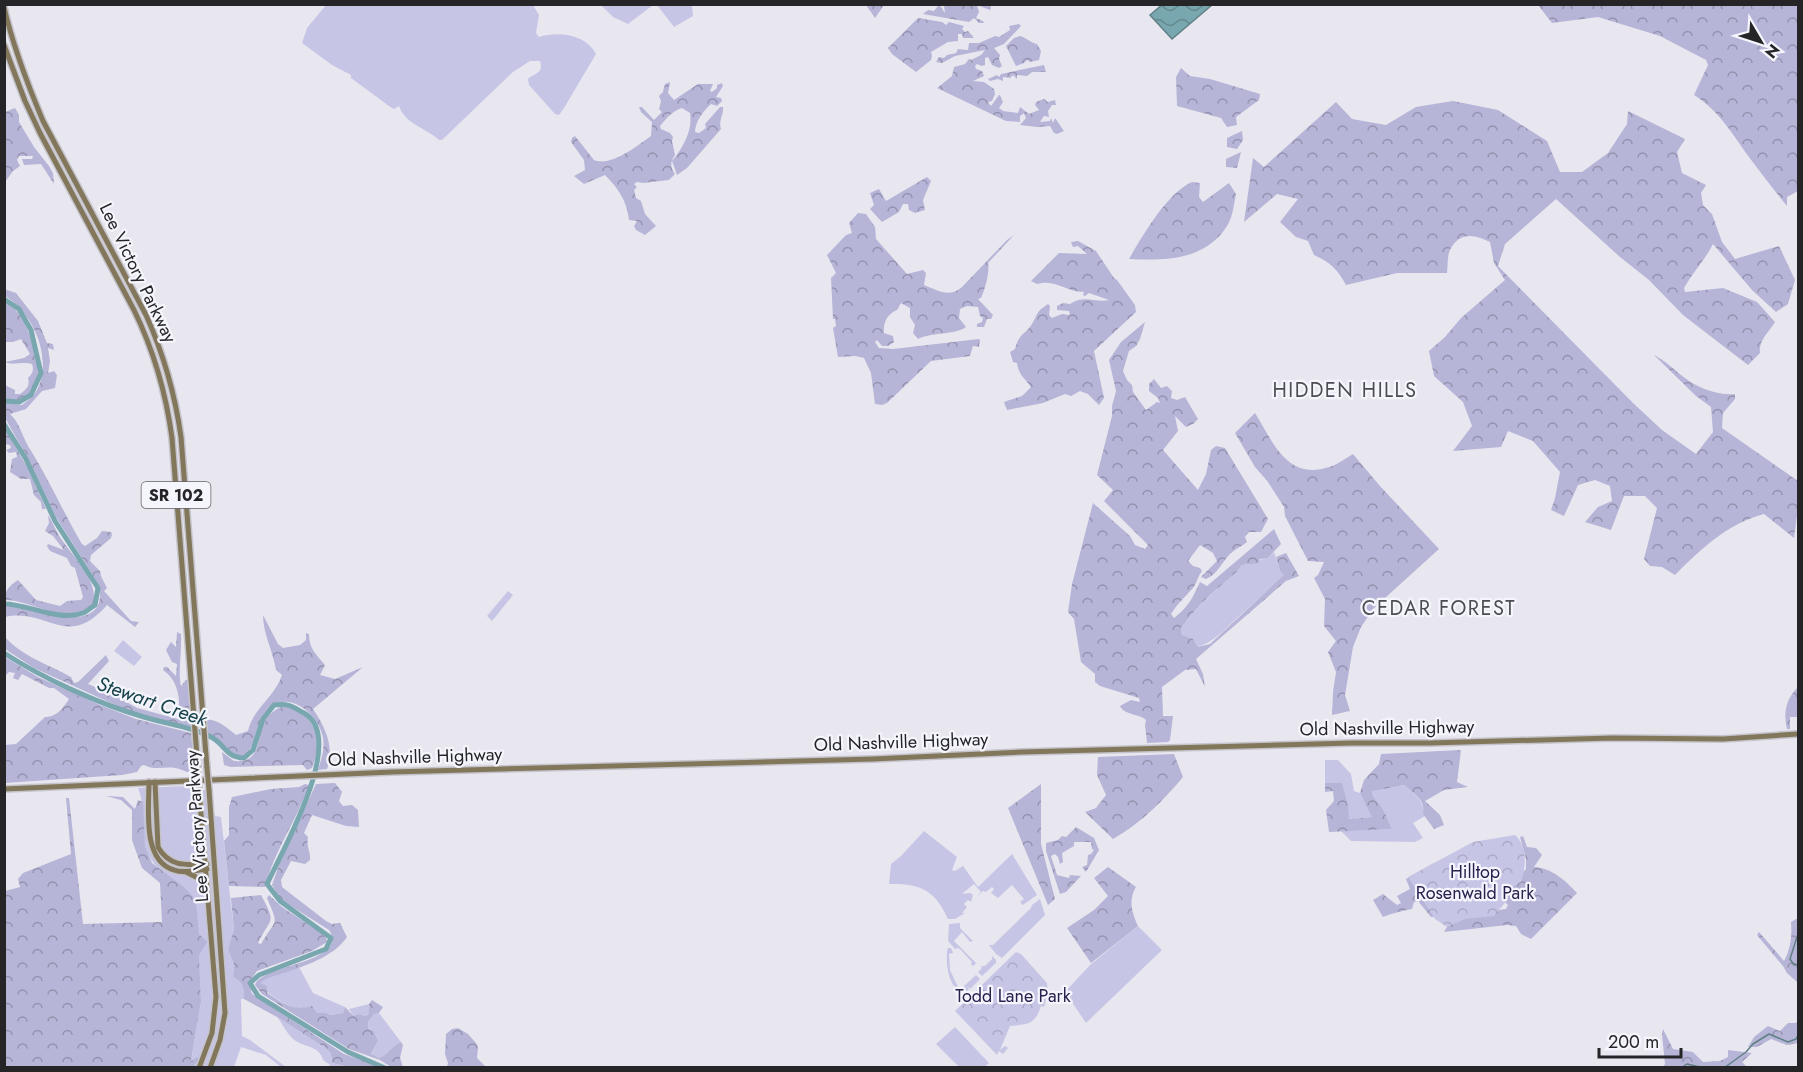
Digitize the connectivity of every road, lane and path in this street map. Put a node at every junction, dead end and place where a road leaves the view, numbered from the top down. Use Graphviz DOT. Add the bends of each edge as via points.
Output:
graph roads {
  1 [pos="4,7"];
  2 [pos="4,45"];
  3 [pos="1798,734"];
  4 [pos="152,782"];
  5 [pos="4,789"];
  6 [pos="201,815"];
  7 [pos="190,865"];
  8 [pos="214,866"];
  9 [pos="205,867"];
  10 [pos="183,872"];
  11 [pos="207,892"];
  12 [pos="200,1068"];
  13 [pos="210,1068"];
  1 -- 8 [label="main road, Lee Victory Parkway / SR 102, bridge" via="43,121 146,315 175,397"];
  2 -- 6 [label="main road, Lee Victory Parkway / SR 102, bridge" via="30,113 137,317 168,407"];
  3 -- 4 [label="main road, Old Nashville Highway" via="1722,739 1134,748"];
  4 -- 5 [label="main road, Old Nashville Highway"];
  4 -- 7 [label="main road" via="158,847 169,861"];
  4 -- 10 [label="main road" via="150,844 163,866"];
  6 -- 7 [label="main road" via="201,853"];
  6 -- 9 [label="main road, Lee Victory Parkway / SR 102"];
  7 -- 9 [label="main road"];
  8 -- 9 [label="main road"];
  8 -- 13 [label="main road, Lee Victory Parkway / SR 102" via="225,1012"];
  9 -- 10 [label="main road"];
  9 -- 11 [label="main road, Lee Victory Parkway / SR 102"];
  10 -- 11 [label="main road" via="200,879"];
  11 -- 12 [label="main road, Lee Victory Parkway / SR 102" via="215,1006 212,1033"];
}
